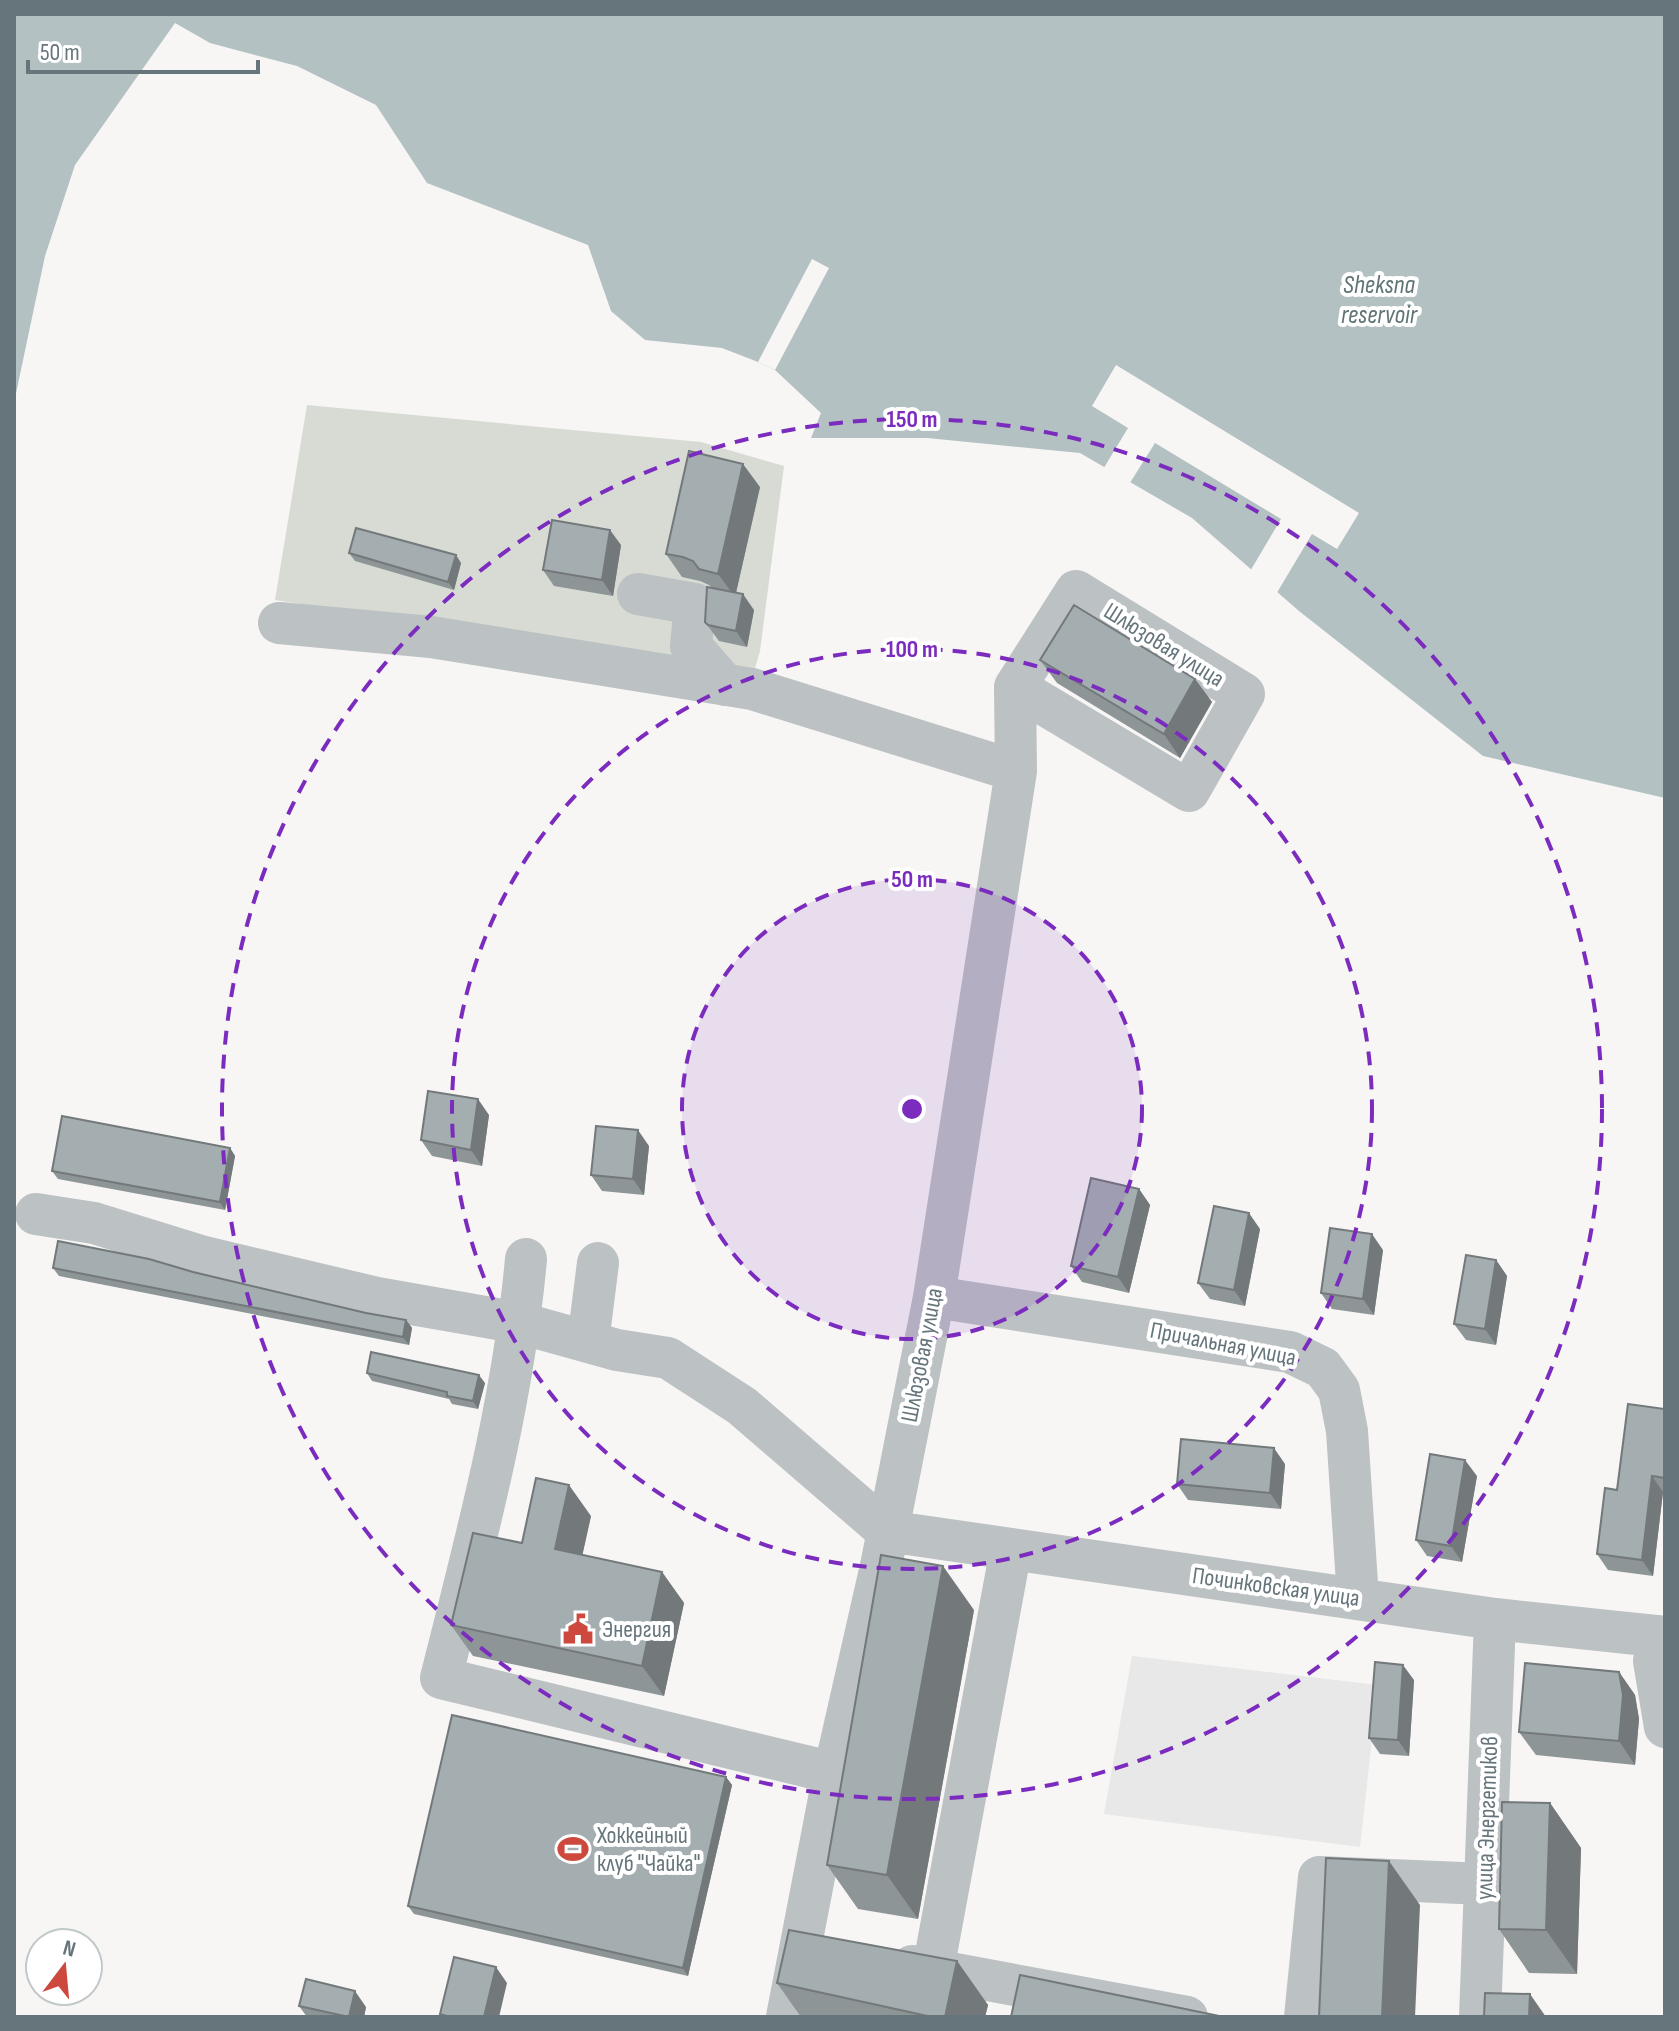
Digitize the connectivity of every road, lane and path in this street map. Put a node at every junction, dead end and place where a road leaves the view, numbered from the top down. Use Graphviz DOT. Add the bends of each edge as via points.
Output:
graph roads {
  1 [pos="638,594"];
  2 [pos="279,623"];
  3 [pos="725,685"];
  4 [pos="1015,687"];
  5 [pos="1016,771"];
  6 [pos="36,1214"];
  7 [pos="526,1259"];
  8 [pos="598,1263"];
  9 [pos="934,1297"];
  10 [pos="520,1323"];
  11 [pos="588,1342"];
  12 [pos="887,1531"];
  13 [pos="1011,1549"];
  14 [pos="1358,1599"];
  15 [pos="1495,1619"];
  16 [pos="1662,1636"];
  17 [pos="1665,1727"];
  18 [pos="834,1773"];
  19 [pos="1485,1884"];
  20 [pos="874,1959"];
  21 [pos="933,1970"];
  22 [pos="1026,2002"];
  23 [pos="787,2017"];
  24 [pos="1187,2017"];
  25 [pos="1305,2017"];
  26 [pos="1480,2017"];
  1 -- 3 [label="street" via="695,604 691,646"];
  2 -- 3 [label="street" via="431,637"];
  3 -- 5 [label="street"];
  4 -- 4 [label="street, Шлюзовая улица" via="1076,591 1244,694 1189,791"];
  4 -- 5 [label="street, Шлюзовая улица"];
  5 -- 9 [label="street, Шлюзовая улица"];
  6 -- 10 [label="street" via="94,1223 204,1257 377,1298"];
  7 -- 10 [label="street"];
  8 -- 11 [label="street"];
  9 -- 12 [label="street, Шлюзовая улица"];
  9 -- 14 [label="street, Причальная улица" via="1290,1352 1323,1368 1339,1390 1347,1431"];
  10 -- 11 [label="street"];
  10 -- 18 [label="street" via="492,1477 441,1678"];
  11 -- 12 [label="street" via="668,1358 742,1406"];
  12 -- 13 [label="street, Починковская улица"];
  12 -- 18 [label="street, Шлюзовая улица"];
  13 -- 14 [label="street, Починковская улица"];
  13 -- 21 [label="street"];
  14 -- 15 [label="street, Починковская улица"];
  15 -- 16 [label="street, Починковская улица"];
  15 -- 19 [label="street, улица Энергетиков"];
  16 -- 17 [label="street" via="1654,1661"];
  18 -- 23 [label="street, Шлюзовая улица" via="815,1948"];
  19 -- 25 [label="street" via="1319,1877"];
  19 -- 26 [label="street, улица Энергетиков"];
  20 -- 21 [label="street"];
  21 -- 22 [label="street"];
  22 -- 24 [label="street"];
}
